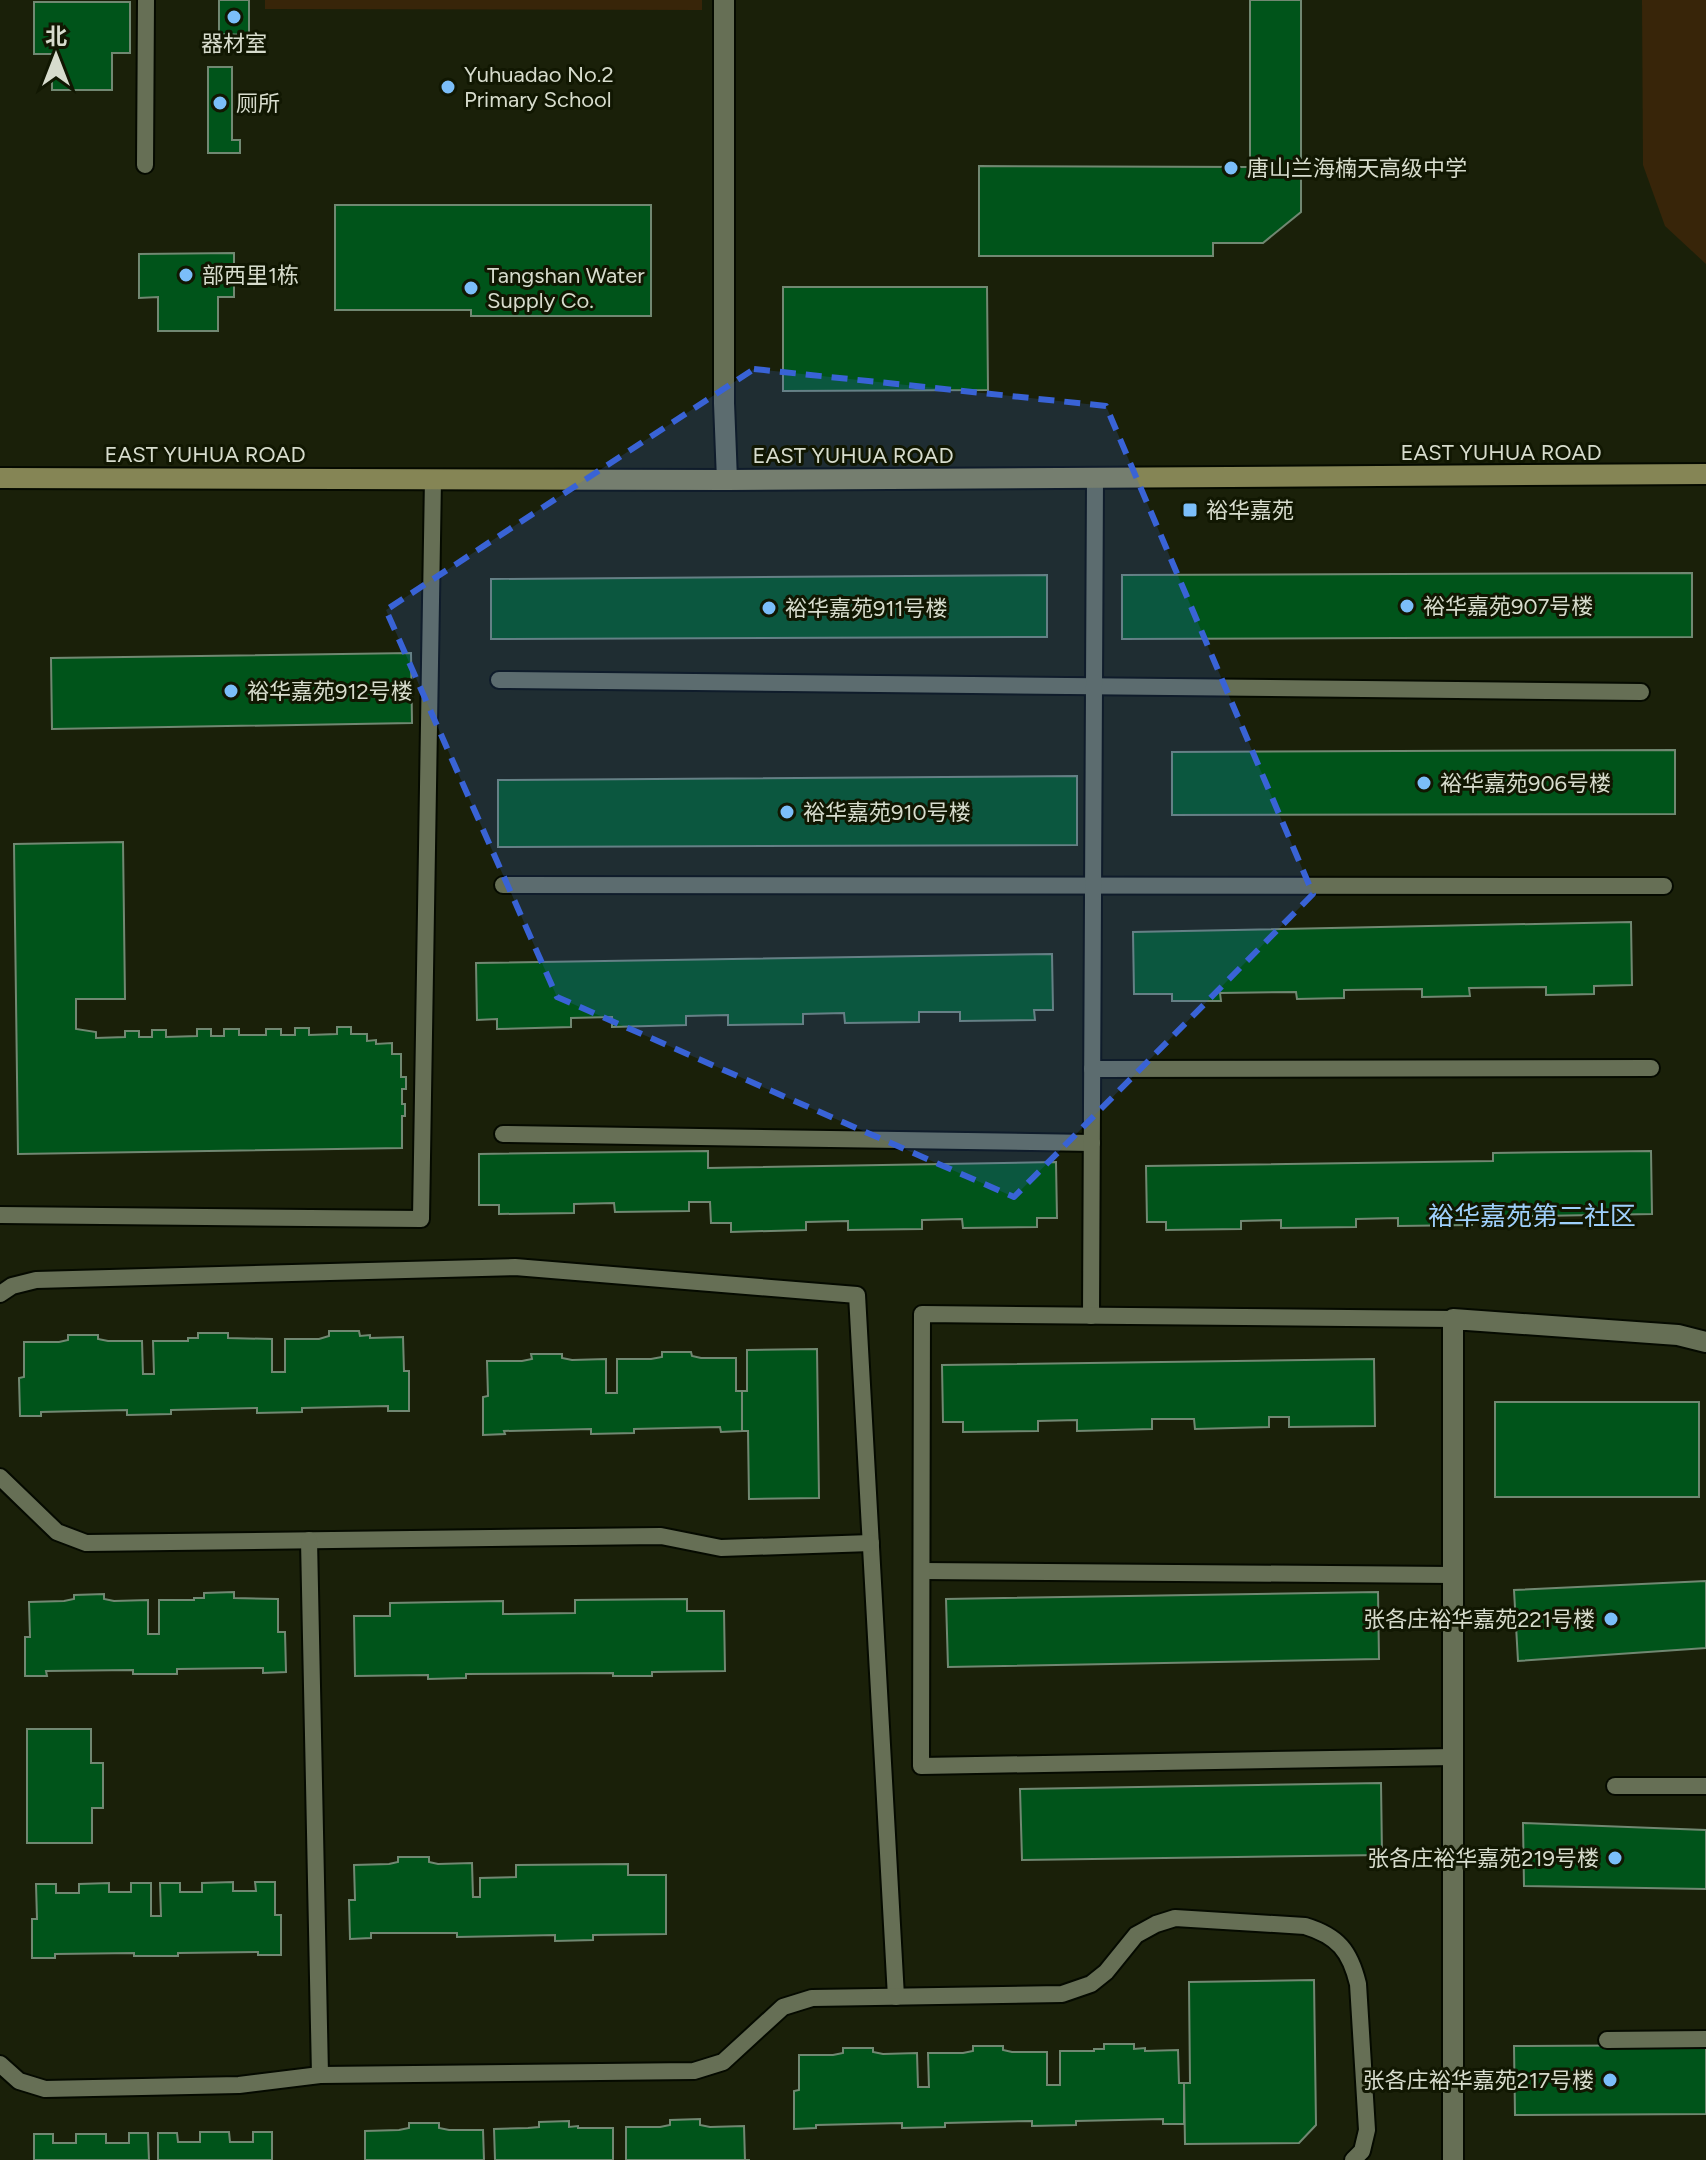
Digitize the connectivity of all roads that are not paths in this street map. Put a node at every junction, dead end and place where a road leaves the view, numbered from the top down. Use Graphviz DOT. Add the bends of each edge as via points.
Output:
graph roads {
  1 [pos="146,0"];
  2 [pos="724,0"];
  3 [pos="145,165"];
  4 [pos="1706,474"];
  5 [pos="0,478"];
  6 [pos="433,478"];
  7 [pos="1095,478"];
  8 [pos="727,480"];
  9 [pos="499,680"];
  10 [pos="1094,686"];
  11 [pos="1641,692"];
  12 [pos="503,885"];
  13 [pos="1093,885"];
  14 [pos="1664,886"];
  15 [pos="1651,1068"];
  16 [pos="1092,1069"];
  17 [pos="503,1134"];
  18 [pos="1092,1143"];
  19 [pos="0,1215"];
  20 [pos="0,1294"];
  21 [pos="1091,1316"];
  22 [pos="1453,1319"];
  23 [pos="1706,1342"];
  24 [pos="0,1477"];
  25 [pos="309,1540"];
  26 [pos="871,1543"];
  27 [pos="922,1571"];
  28 [pos="1453,1575"];
  29 [pos="1453,1757"];
  30 [pos="1615,1786"];
  31 [pos="1706,1786"];
  32 [pos="896,1997"];
  33 [pos="1706,2039"];
  34 [pos="1607,2040"];
  35 [pos="0,2064"];
  36 [pos="320,2075"];
  37 [pos="1353,2160"];
  38 [pos="1453,2160"];
  1 -- 3 [label="lane"];
  2 -- 8 [label="street"];
  4 -- 7 [label="street, EAST YUHUA ROAD"];
  5 -- 6 [label="street, EAST YUHUA ROAD"];
  6 -- 8 [label="street, EAST YUHUA ROAD"];
  6 -- 19 [label="lane" via="421,1219"];
  7 -- 8 [label="street, EAST YUHUA ROAD"];
  7 -- 10 [label="lane"];
  9 -- 10 [label="lane"];
  10 -- 11 [label="lane"];
  10 -- 13 [label="lane"];
  12 -- 13 [label="lane"];
  13 -- 14 [label="lane"];
  13 -- 16 [label="lane"];
  15 -- 16 [label="lane"];
  16 -- 18 [label="lane"];
  17 -- 18 [label="lane"];
  18 -- 21 [label="lane"];
  20 -- 26 [label="lane" via="36,1280 515,1267 857,1295"];
  21 -- 22 [label="lane"];
  21 -- 27 [label="lane" via="922,1314"];
  22 -- 23 [label="street" via="1678,1335"];
  22 -- 28 [label="street"];
  24 -- 25 [label="lane" via="57,1532 86,1543"];
  25 -- 26 [label="lane" via="661,1536 721,1548"];
  25 -- 36 [label="lane"];
  26 -- 32 [label="lane"];
  27 -- 28 [label="lane"];
  27 -- 29 [label="lane" via="921,1766"];
  28 -- 29 [label="street"];
  29 -- 38 [label="street"];
  30 -- 31 [label="lane"];
  32 -- 36 [label="lane" via="812,1998 783,2007 723,2062 694,2071"];
  32 -- 37 [label="lane" via="1062,1994 1091,1984 1136,1935 1175,1918 1324,1931 1343,1946 1358,1984 1367,2130 1362,2151"];
  33 -- 34 [label="lane"];
  35 -- 36 [label="lane" via="19,2081 45,2089 239,2085"];
}
